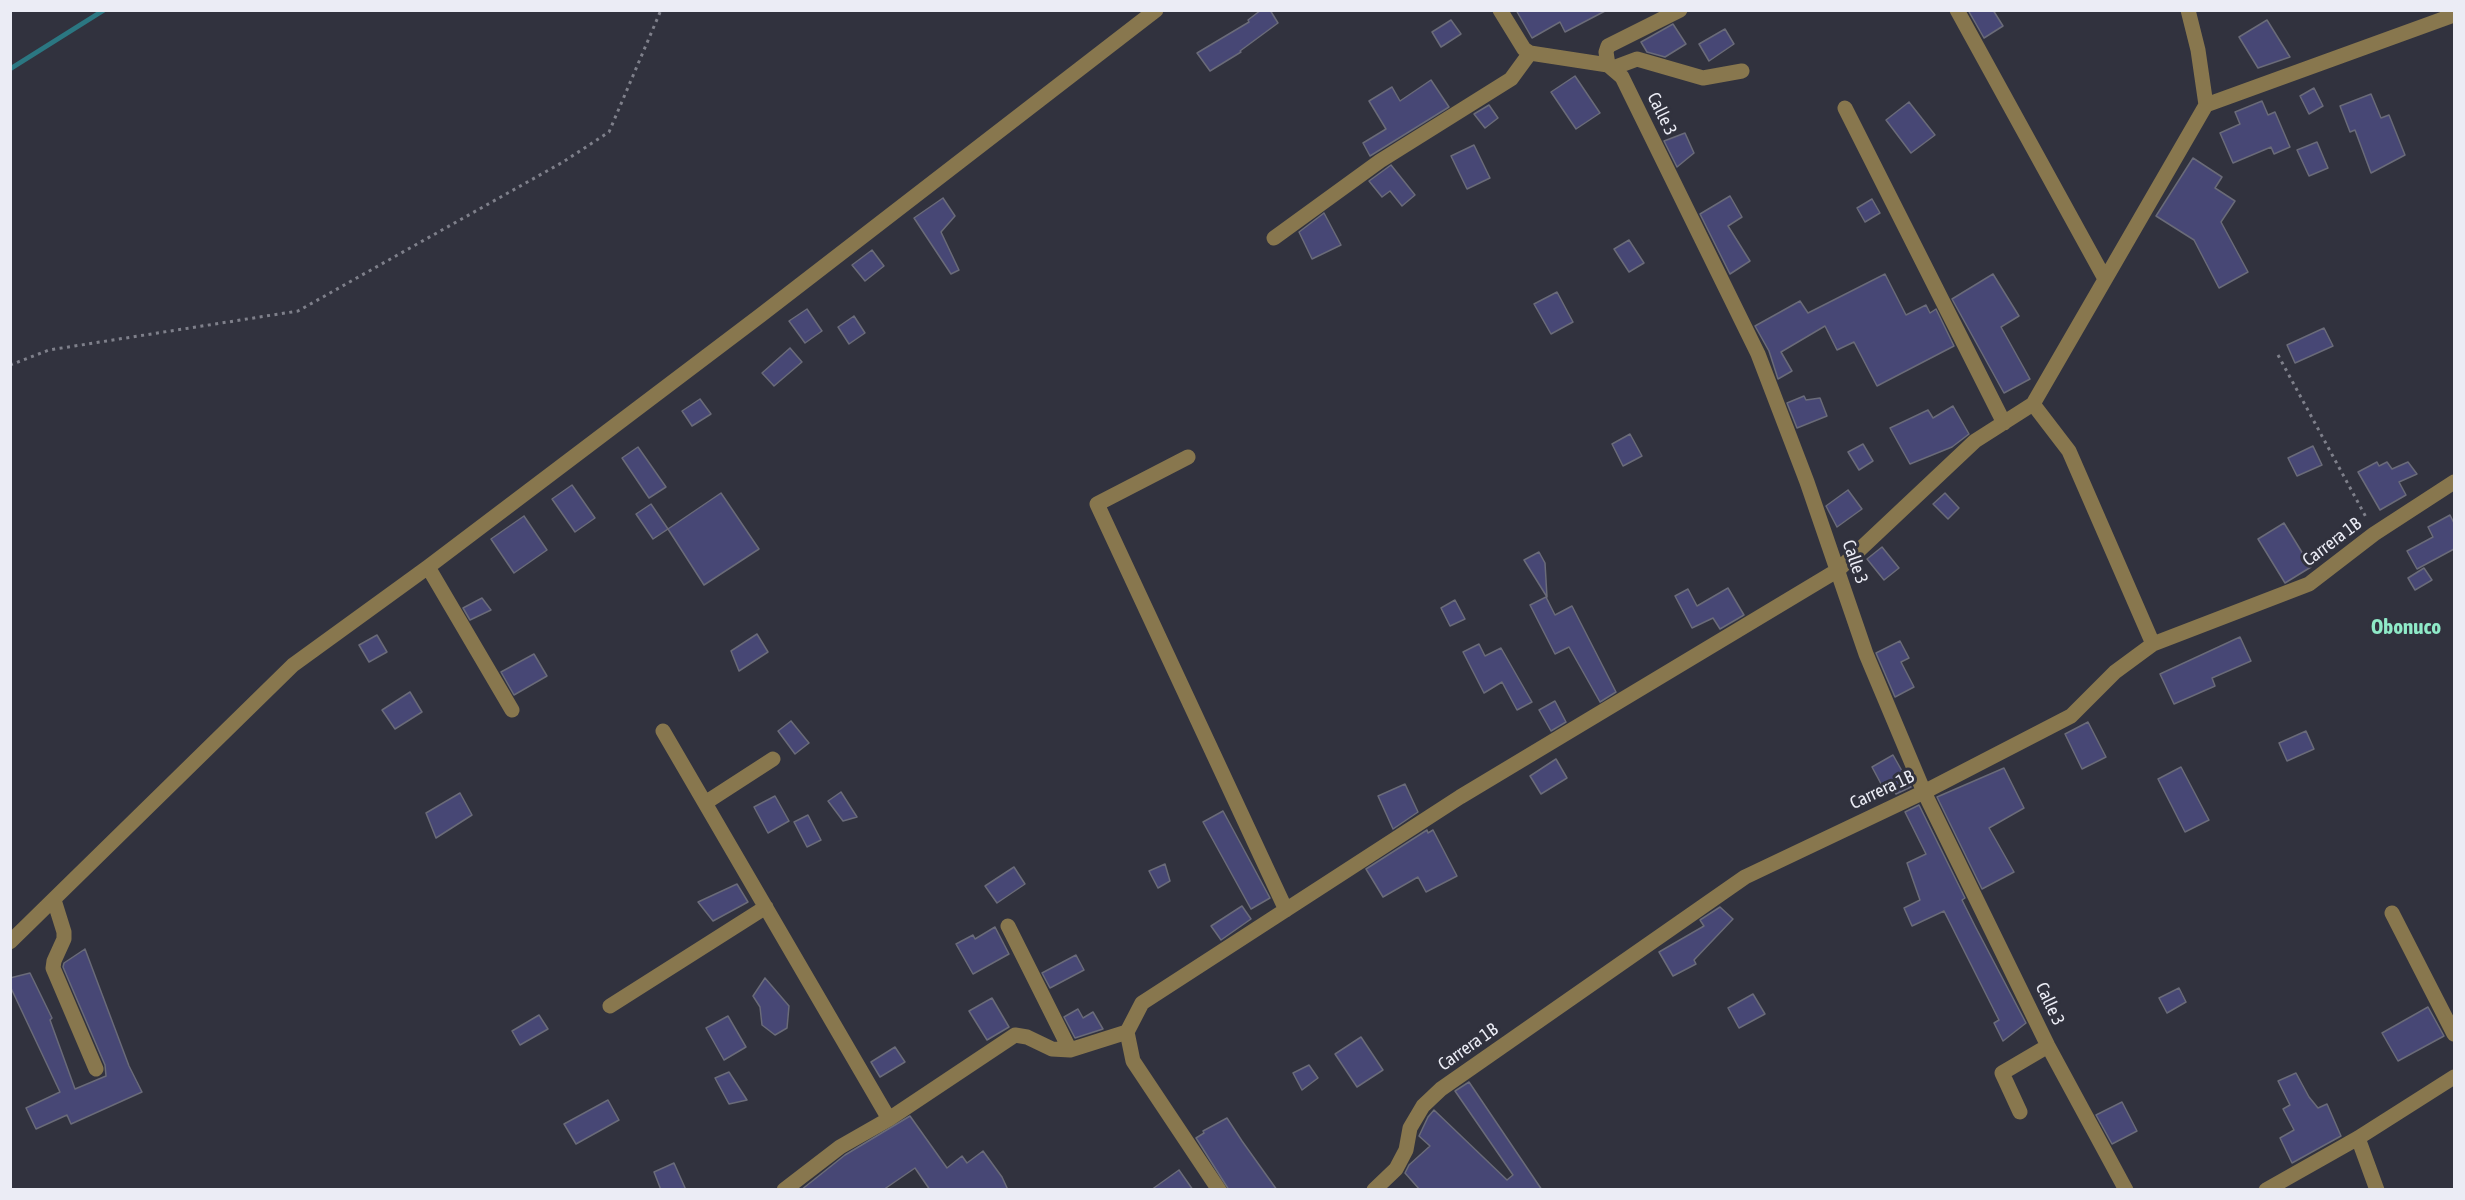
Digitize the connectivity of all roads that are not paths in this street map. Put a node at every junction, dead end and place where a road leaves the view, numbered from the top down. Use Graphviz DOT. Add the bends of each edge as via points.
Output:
graph roads {
  1 [pos="1156,10"];
  2 [pos="1500,10"];
  3 [pos="1680,10"];
  4 [pos="1957,10"];
  5 [pos="2188,10"];
  6 [pos="2454,15"];
  7 [pos="1530,53"];
  8 [pos="1611,66"];
  9 [pos="1742,71"];
  10 [pos="2206,105"];
  11 [pos="1845,108"];
  12 [pos="1274,238"];
  13 [pos="2105,279"];
  14 [pos="2033,404"];
  15 [pos="2004,423"];
  16 [pos="1188,456"];
  17 [pos="2454,482"];
  18 [pos="428,567"];
  19 [pos="1838,570"];
  20 [pos="2153,644"];
  21 [pos="512,710"];
  22 [pos="663,731"];
  23 [pos="772,759"];
  24 [pos="1924,792"];
  25 [pos="705,803"];
  26 [pos="54,900"];
  27 [pos="766,907"];
  28 [pos="1286,910"];
  29 [pos="2392,913"];
  30 [pos="1008,926"];
  31 [pos="10,942"];
  32 [pos="610,1006"];
  33 [pos="1127,1032"];
  34 [pos="2454,1034"];
  35 [pos="2048,1046"];
  36 [pos="1070,1050"];
  37 [pos="96,1069"];
  38 [pos="2454,1077"];
  39 [pos="2020,1112"];
  40 [pos="889,1119"];
  41 [pos="2358,1138"];
  42 [pos="794,1186"];
  43 [pos="1220,1190"];
  44 [pos="1374,1190"];
  45 [pos="2126,1190"];
  46 [pos="2266,1190"];
  47 [pos="2377,1190"];
  1 -- 18 [label="street"];
  2 -- 7 [label="street"];
  3 -- 8 [label="street" via="1608,46"];
  4 -- 13 [label="street"];
  5 -- 10 [label="street"];
  6 -- 10 [label="street"];
  7 -- 8 [label="street"];
  7 -- 12 [label="street" via="1510,79 1380,161"];
  8 -- 9 [label="street" via="1637,59 1703,78"];
  8 -- 19 [label="street, Calle 3" via="1622,77 1758,354"];
  10 -- 13 [label="street"];
  11 -- 15 [label="street"];
  13 -- 14 [label="street"];
  14 -- 15 [label="street"];
  14 -- 20 [label="street" via="2069,451"];
  15 -- 19 [label="street" via="1975,441"];
  16 -- 28 [label="street" via="1097,504"];
  17 -- 20 [label="street, Carrera 1B" via="2374,534 2309,584"];
  18 -- 21 [label="street"];
  18 -- 26 [label="street" via="294,664"];
  19 -- 24 [label="street, Calle 3" via="1866,654"];
  19 -- 28 [label="street" via="1460,797"];
  20 -- 24 [label="street, Carrera 1B" via="2115,672 2071,716"];
  22 -- 25 [label="street"];
  23 -- 25 [label="street"];
  24 -- 35 [label="street, Calle 3"];
  24 -- 44 [label="street, Carrera 1B" via="1745,876 1441,1089 1410,1128 1406,1150 1396,1169"];
  25 -- 27 [label="street"];
  26 -- 31 [label="street"];
  26 -- 37 [label="street" via="64,939 53,968"];
  27 -- 32 [label="street"];
  27 -- 40 [label="street"];
  28 -- 33 [label="street" via="1142,1003"];
  29 -- 34 [label="street"];
  30 -- 36 [label="street"];
  33 -- 36 [label="street"];
  33 -- 43 [label="street" via="1133,1061"];
  35 -- 39 [label="street" via="2002,1073"];
  35 -- 45 [label="street, Calle 3"];
  36 -- 40 [label="street" via="1052,1050 1015,1035"];
  38 -- 41 [label="street"];
  40 -- 42 [label="street" via="840,1147"];
  41 -- 46 [label="street"];
  41 -- 47 [label="street"];
}
